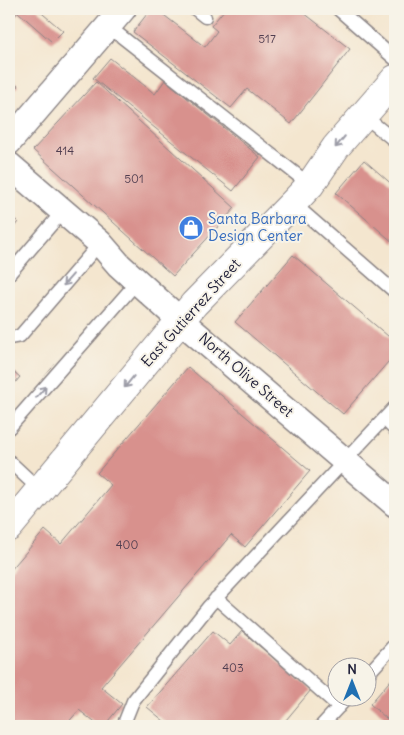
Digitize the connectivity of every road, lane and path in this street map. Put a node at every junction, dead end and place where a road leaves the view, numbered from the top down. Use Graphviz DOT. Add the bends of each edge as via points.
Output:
graph roads {
  1 [pos="195,9"];
  2 [pos="338,9"];
  3 [pos="115,17"];
  4 [pos="206,17"];
  5 [pos="395,59"];
  6 [pos="395,79"];
  7 [pos="363,115"];
  8 [pos="395,141"];
  9 [pos="9,142"];
  10 [pos="9,165"];
  11 [pos="302,194"];
  12 [pos="63,211"];
  13 [pos="100,243"];
  14 [pos="9,274"];
  15 [pos="137,282"];
  16 [pos="395,292"];
  17 [pos="181,321"];
  18 [pos="9,338"];
  19 [pos="395,407"];
  20 [pos="384,419"];
  21 [pos="9,428"];
  22 [pos="395,430"];
  23 [pos="344,460"];
  24 [pos="9,461"];
  25 [pos="41,491"];
  26 [pos="395,504"];
  27 [pos="9,527"];
  28 [pos="216,598"];
  29 [pos="395,644"];
  30 [pos="376,665"];
  31 [pos="326,688"];
  32 [pos="338,708"];
  33 [pos="124,726"];
  34 [pos="321,726"];
  1 -- 4 [label="lane"];
  2 -- 5 [label="lane"];
  3 -- 9 [label="street"];
  3 -- 11 [label="lane"];
  6 -- 7 [label="street, East Gutierrez Street"];
  7 -- 8 [label="lane"];
  7 -- 11 [label="street, East Gutierrez Street, one-way"];
  10 -- 12 [label="street, North Olive Street"];
  11 -- 16 [label="lane"];
  11 -- 17 [label="street, East Gutierrez Street"];
  12 -- 13 [label="street, North Olive Street"];
  12 -- 14 [label="lane"];
  13 -- 15 [label="street, North Olive Street"];
  13 -- 18 [label="lane, one-way" via="20,336"];
  15 -- 17 [label="street, North Olive Street"];
  21 -- 15 [label="lane, one-way"];
  17 -- 23 [label="street, North Olive Street"];
  17 -- 25 [label="street, East Gutierrez Street, one-way"];
  19 -- 20 [label="lane"];
  20 -- 22 [label="lane"];
  20 -- 23 [label="lane"];
  23 -- 26 [label="street, North Olive Street"];
  23 -- 28 [label="lane"];
  24 -- 25 [label="lane"];
  25 -- 27 [label="street, East Gutierrez Street"];
  28 -- 31 [label="lane"];
  28 -- 33 [label="lane" via="133,701"];
  29 -- 30 [label="lane"];
  32 -- 34 [label="lane"];
}
